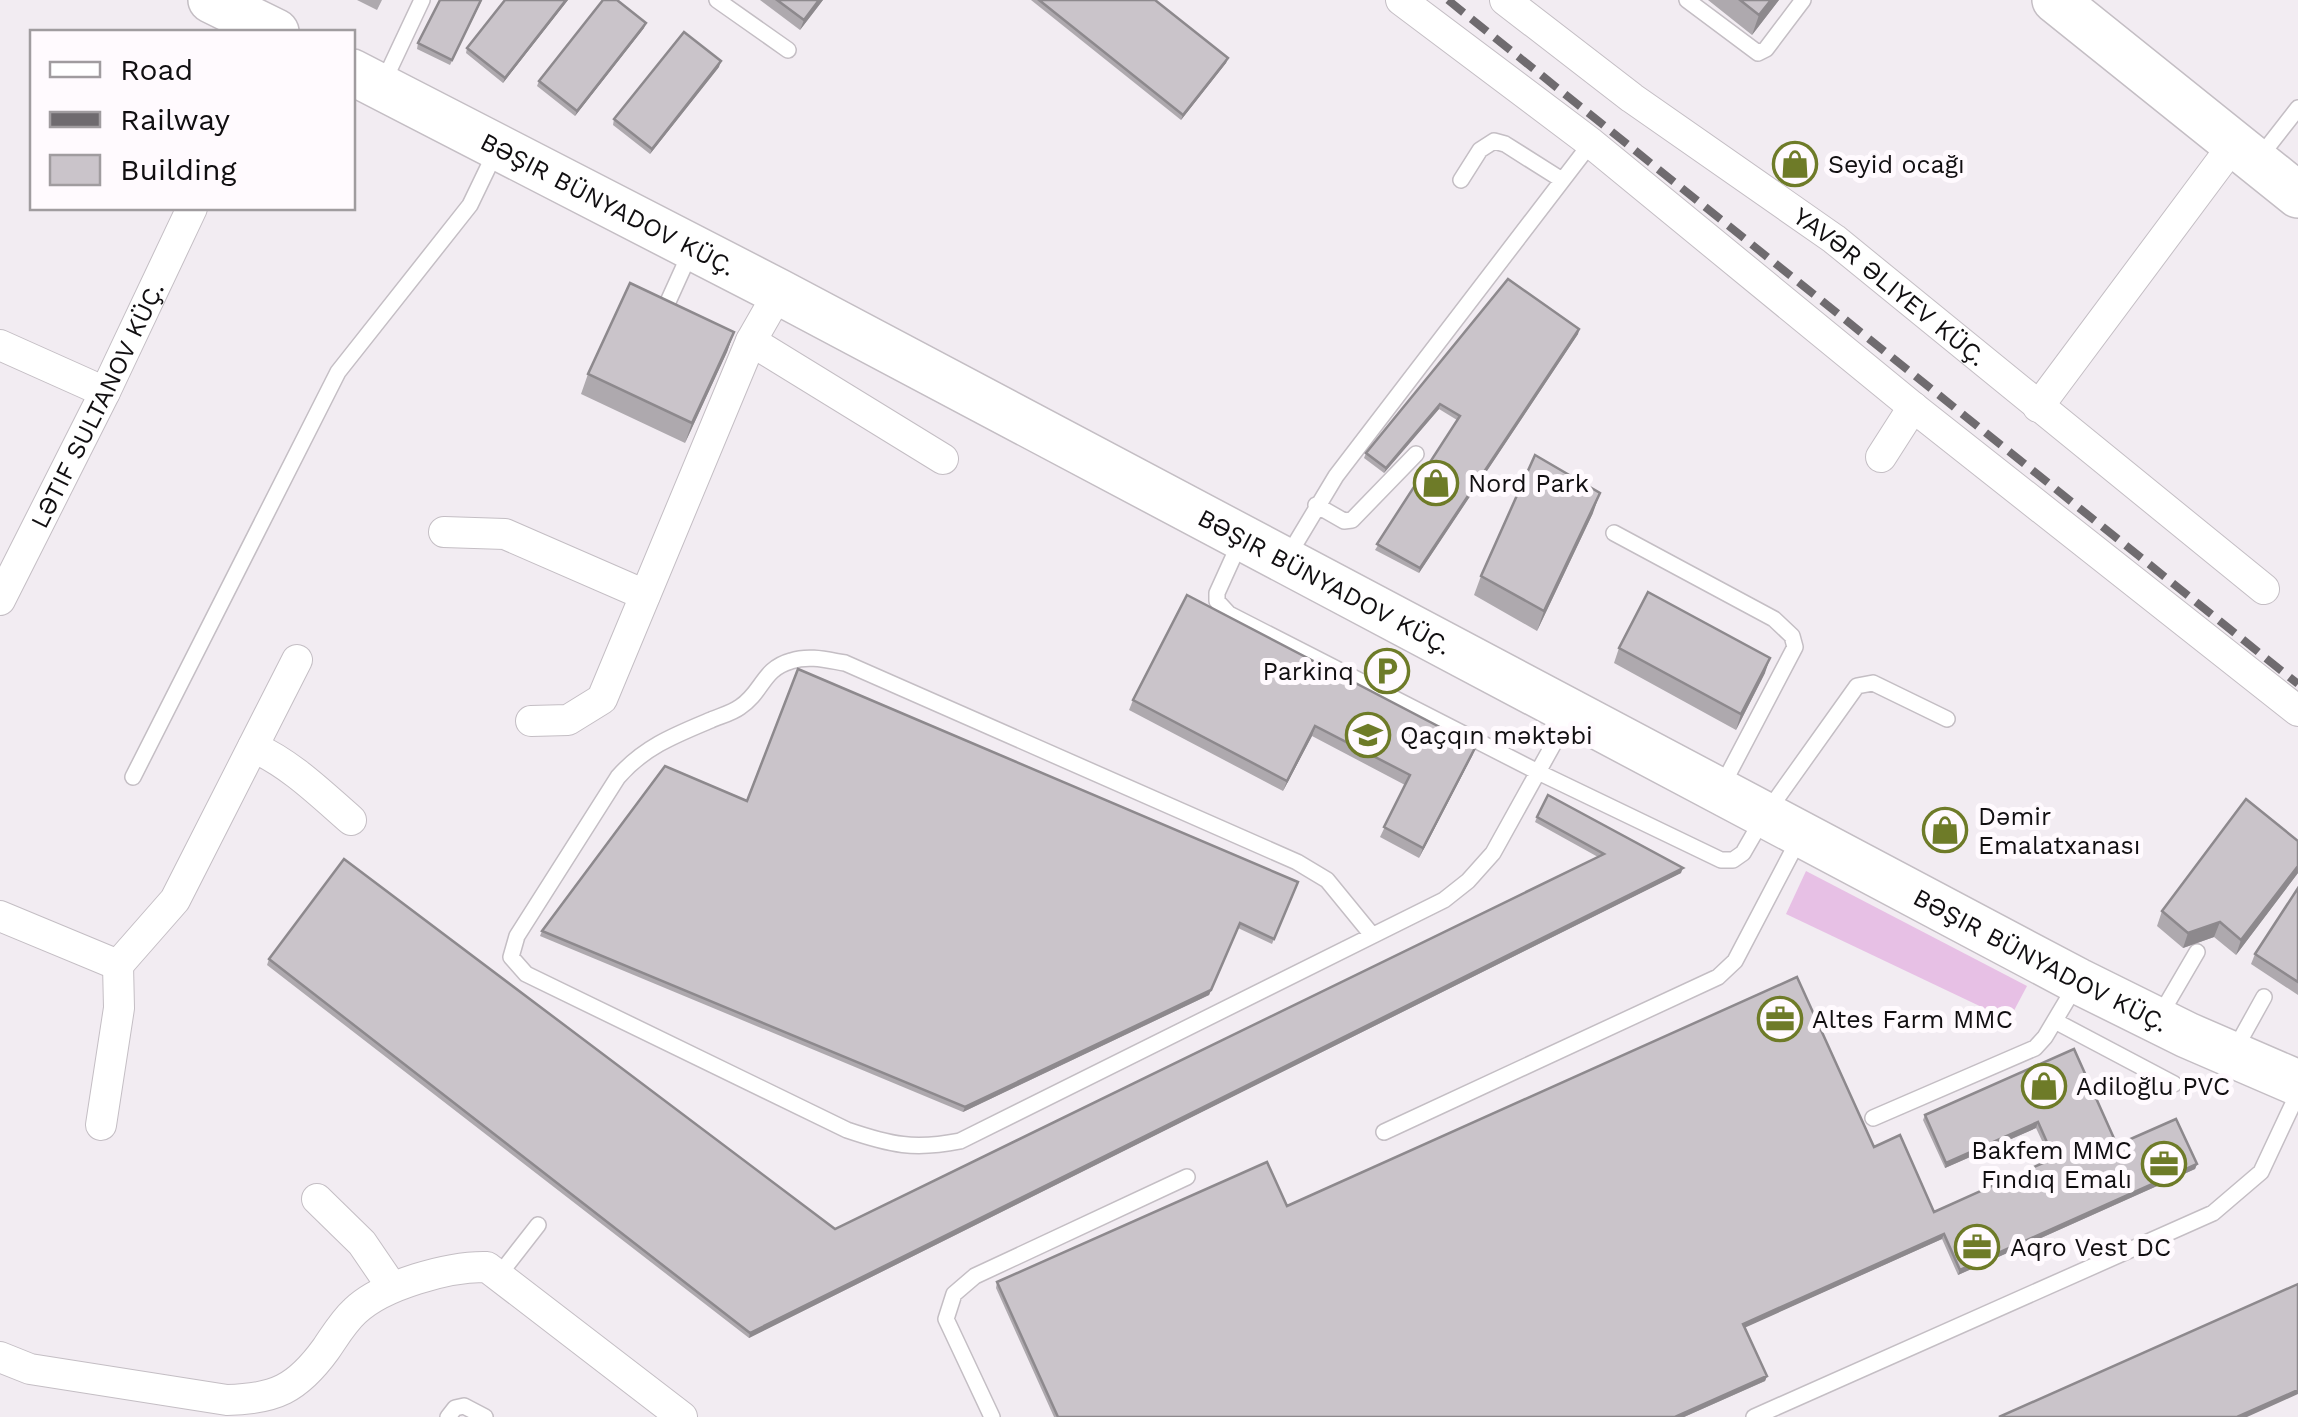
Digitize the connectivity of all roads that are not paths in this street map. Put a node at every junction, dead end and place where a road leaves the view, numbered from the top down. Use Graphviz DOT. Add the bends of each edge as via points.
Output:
graph roads {
  1 [pos="422,0"];
  2 [pos="717,0"];
  3 [pos="1401,0"];
  4 [pos="1505,0"];
  5 [pos="1686,0"];
  6 [pos="1803,0"];
  7 [pos="2055,0"];
  8 [pos="222,3"];
  9 [pos="269,30"];
  10 [pos="788,50"];
  11 [pos="367,80"];
  12 [pos="2298,108"];
  13 [pos="1591,143"];
  14 [pos="498,148"];
  15 [pos="2245,152"];
  16 [pos="1461,180"];
  17 [pos="1562,180"];
  18 [pos="2298,195"];
  19 [pos="191,210"];
  20 [pos="693,248"];
  21 [pos="779,292"];
  22 [pos="662,315"];
  23 [pos="751,341"];
  24 [pos="0,346"];
  25 [pos="105,392"];
  26 [pos="1913,407"];
  27 [pos="2038,407"];
  28 [pos="1416,454"];
  29 [pos="1881,457"];
  30 [pos="943,459"];
  31 [pos="1316,505"];
  32 [pos="444,532"];
  33 [pos="1614,533"];
  34 [pos="1242,536"];
  35 [pos="1286,559"];
  36 [pos="2264,589"];
  37 [pos="645,596"];
  38 [pos="0,600"];
  39 [pos="296,660"];
  40 [pos="2298,711"];
  41 [pos="1570,712"];
  42 [pos="1947,719"];
  43 [pos="531,721"];
  44 [pos="253,746"];
  45 [pos="1538,772"];
  46 [pos="133,777"];
  47 [pos="1719,791"];
  48 [pos="351,820"];
  49 [pos="1783,825"];
  50 [pos="0,916"];
  51 [pos="1372,936"];
  52 [pos="2197,952"];
  53 [pos="118,965"];
  54 [pos="2078,981"];
  55 [pos="2264,997"];
  56 [pos="2157,1020"];
  57 [pos="2055,1021"];
  58 [pos="2232,1054"];
  59 [pos="2298,1083"];
  60 [pos="2174,1084"];
  61 [pos="2298,1094"];
  62 [pos="1874,1118"];
  63 [pos="101,1124"];
  64 [pos="1384,1132"];
  65 [pos="1188,1176"];
  66 [pos="317,1199"];
  67 [pos="538,1226"];
  68 [pos="499,1276"];
  69 [pos="392,1287"];
  70 [pos="0,1357"];
  71 [pos="448,1417"];
  72 [pos="485,1417"];
  73 [pos="682,1417"];
  74 [pos="992,1417"];
  75 [pos="1754,1417"];
  1 -- 11 [label="lane"];
  2 -- 10 [label="lane"];
  3 -- 13 [label="street"];
  4 -- 27 [label="street, YAVƏR ƏLIYEV KÜÇ." via="1834,239"];
  5 -- 6 [label="lane" via="1758,53"];
  7 -- 15 [label="street"];
  8 -- 9 [label="street"];
  11 -- 14 [label="street, BƏŞIR BÜNYADOV KÜÇ."];
  12 -- 15 [label="lane"];
  13 -- 17 [label="lane"];
  13 -- 26 [label="street"];
  14 -- 20 [label="street, BƏŞIR BÜNYADOV KÜÇ."];
  14 -- 46 [label="lane" via="470,204 338,372"];
  15 -- 18 [label="street"];
  15 -- 27 [label="street"];
  16 -- 17 [label="lane" via="1494,141"];
  17 -- 31 [label="lane"];
  19 -- 25 [label="street, LƏTIF SULTANOV KÜÇ."];
  20 -- 21 [label="street, BƏŞIR BÜNYADOV KÜÇ."];
  20 -- 22 [label="lane"];
  21 -- 23 [label="street"];
  21 -- 34 [label="street, BƏŞIR BÜNYADOV KÜÇ."];
  23 -- 30 [label="street"];
  23 -- 37 [label="street"];
  24 -- 25 [label="street"];
  25 -- 38 [label="street, LƏTIF SULTANOV KÜÇ."];
  26 -- 29 [label="street"];
  26 -- 40 [label="street"];
  27 -- 36 [label="street, YAVƏR ƏLIYEV KÜÇ."];
  28 -- 31 [label="lane" via="1352,520"];
  31 -- 35 [label="lane"];
  32 -- 37 [label="street" via="505,534"];
  33 -- 47 [label="lane" via="1774,619 1792,636 1794,647"];
  34 -- 35 [label="street, BƏŞIR BÜNYADOV KÜÇ."];
  34 -- 45 [label="lane" via="1217,593 1220,608"];
  35 -- 41 [label="street, BƏŞIR BÜNYADOV KÜÇ."];
  37 -- 43 [label="street" via="602,699 568,720"];
  39 -- 44 [label="street"];
  41 -- 45 [label="lane"];
  41 -- 47 [label="street, BƏŞIR BÜNYADOV KÜÇ."];
  42 -- 49 [label="lane" via="1873,683 1857,686"];
  44 -- 48 [label="street" via="296,772"];
  44 -- 53 [label="street" via="174,900"];
  45 -- 49 [label="lane" via="1721,860 1733,860"];
  45 -- 51 [label="lane" via="1493,853 1468,881"];
  47 -- 49 [label="street, BƏŞIR BÜNYADOV KÜÇ."];
  49 -- 54 [label="street, BƏŞIR BÜNYADOV KÜÇ."];
  49 -- 64 [label="lane" via="1735,962 1718,976"];
  50 -- 53 [label="street"];
  51 -- 51 [label="lane" via="960,1141 927,1148 893,1146 848,1130 526,974 511,956 517,936 636,756 740,708 768,671 807,657 846,662 1297,862 1326,880"];
  52 -- 56 [label="lane"];
  53 -- 63 [label="street"];
  54 -- 56 [label="street, BƏŞIR BÜNYADOV KÜÇ."];
  54 -- 57 [label="lane"];
  55 -- 58 [label="lane"];
  56 -- 58 [label="street, BƏŞIR BÜNYADOV KÜÇ."];
  57 -- 60 [label="lane"];
  57 -- 62 [label="lane" via="2022,1055"];
  58 -- 59 [label="street, BƏŞIR BÜNYADOV KÜÇ."];
  61 -- 75 [label="lane" via="2260,1172 2213,1213"];
  65 -- 74 [label="lane" via="975,1276 954,1294 946,1319"];
  66 -- 69 [label="street" via="362,1243"];
  67 -- 68 [label="lane"];
  68 -- 69 [label="street" via="470,1266"];
  68 -- 73 [label="street"];
  69 -- 70 [label="street" via="356,1309 304,1374 281,1392 252,1400 30,1370"];
  71 -- 72 [label="lane" via="464,1406"];
}
